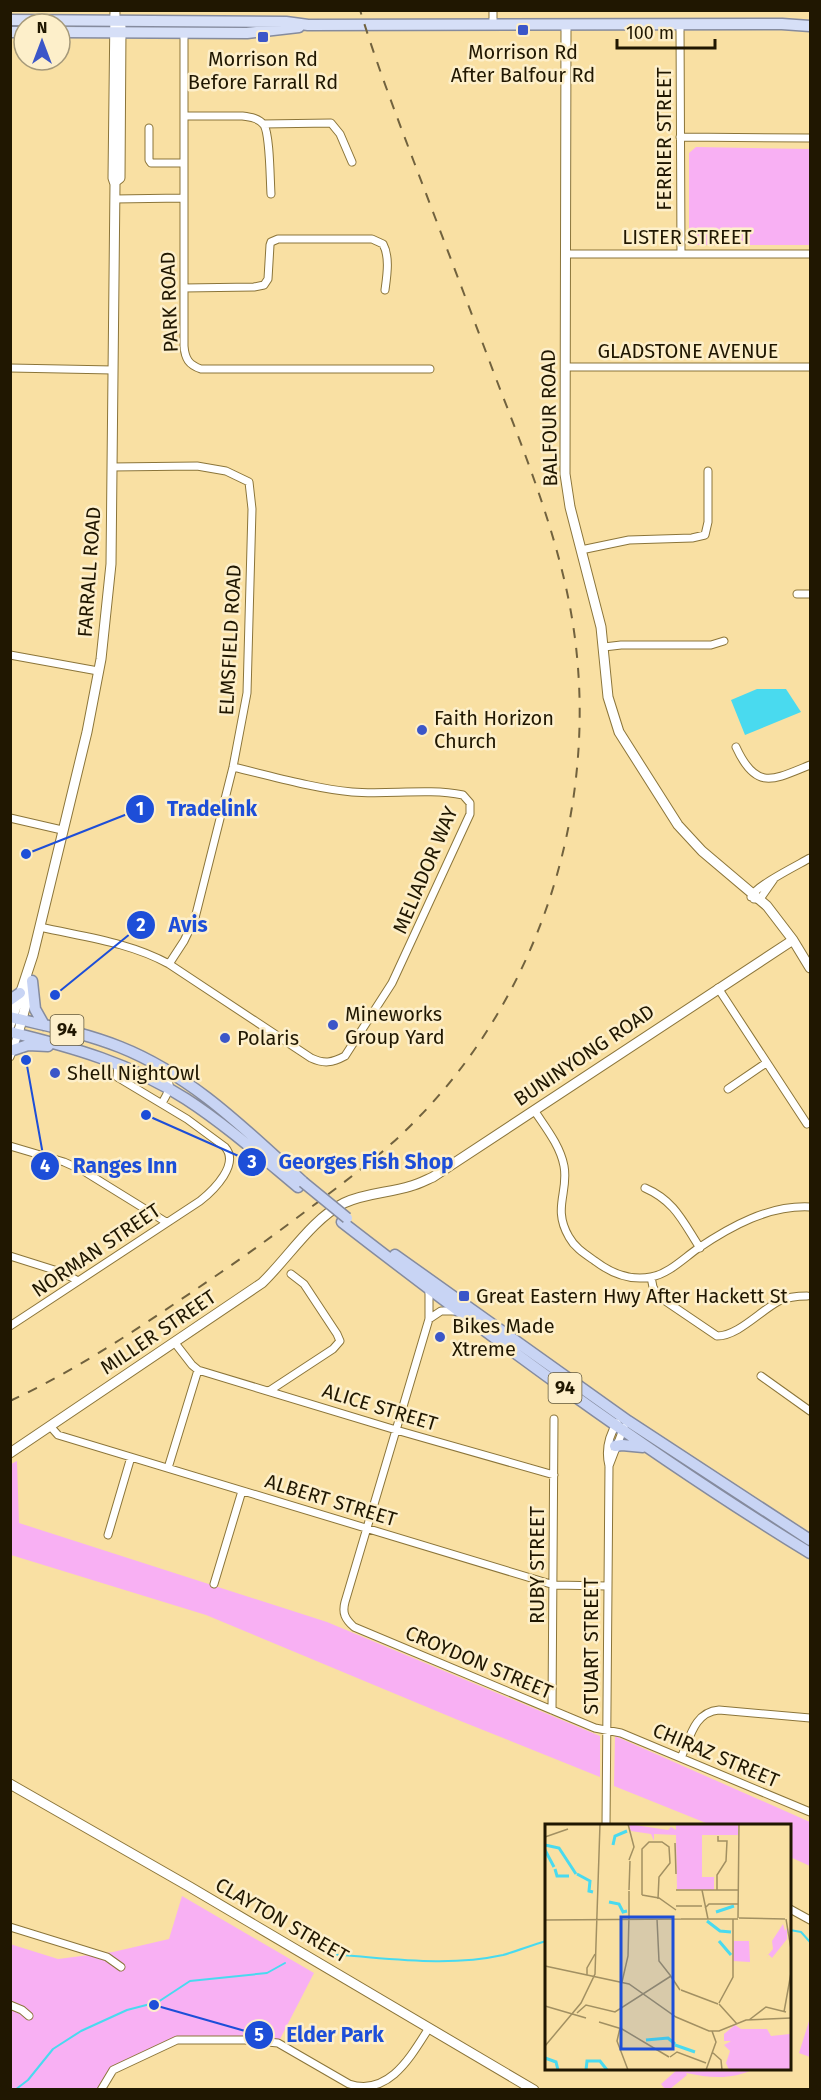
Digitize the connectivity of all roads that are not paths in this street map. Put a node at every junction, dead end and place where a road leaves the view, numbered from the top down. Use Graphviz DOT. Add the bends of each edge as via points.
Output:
graph roads {
  1 [pos="493,10"];
  2 [pos="118,16"];
  3 [pos="10,20"];
  4 [pos="810,20"];
  5 [pos="493,24"];
  6 [pos="782,24"];
  7 [pos="308,25"];
  8 [pos="566,25"];
  9 [pos="680,25"];
  10 [pos="810,26"];
  11 [pos="72,32"];
  12 [pos="118,33"];
  13 [pos="184,33"];
  14 [pos="184,116"];
  15 [pos="263,124"];
  16 [pos="149,128"];
  17 [pos="680,137"];
  18 [pos="810,138"];
  19 [pos="352,162"];
  20 [pos="184,164"];
  21 [pos="271,194"];
  22 [pos="183,198"];
  23 [pos="115,199"];
  24 [pos="681,253"];
  25 [pos="810,254"];
  26 [pos="565,255"];
  27 [pos="184,288"];
  28 [pos="385,290"];
  29 [pos="566,367"];
  30 [pos="810,367"];
  31 [pos="10,368"];
  32 [pos="430,369"];
  33 [pos="113,370"];
  34 [pos="112,467"];
  35 [pos="708,471"];
  36 [pos="581,550"];
  37 [pos="797,594"];
  38 [pos="810,594"];
  39 [pos="724,641"];
  40 [pos="604,647"];
  41 [pos="10,655"];
  42 [pos="98,671"];
  43 [pos="736,747"];
  44 [pos="810,765"];
  45 [pos="233,767"];
  46 [pos="10,818"];
  47 [pos="62,830"];
  48 [pos="810,858"];
  49 [pos="754,897"];
  50 [pos="40,927"];
  51 [pos="791,938"];
  52 [pos="33,957"];
  53 [pos="169,964"];
  54 [pos="810,968"];
  55 [pos="32,981"];
  56 [pos="717,988"];
  57 [pos="15,997"];
  58 [pos="14,1024"];
  59 [pos="44,1024"];
  60 [pos="57,1044"];
  61 [pos="11,1053"];
  62 [pos="766,1063"];
  63 [pos="118,1064"];
  64 [pos="159,1066"];
  65 [pos="728,1089"];
  66 [pos="170,1090"];
  67 [pos="162,1103"];
  68 [pos="534,1110"];
  69 [pos="807,1124"];
  70 [pos="10,1146"];
  71 [pos="301,1185"];
  72 [pos="645,1188"];
  73 [pos="810,1207"];
  74 [pos="344,1220"];
  75 [pos="166,1222"];
  76 [pos="314,1225"];
  77 [pos="700,1248"];
  78 [pos="10,1256"];
  79 [pos="291,1274"];
  80 [pos="651,1277"];
  81 [pos="78,1281"];
  82 [pos="429,1290"];
  83 [pos="807,1296"];
  84 [pos="458,1311"];
  85 [pos="429,1319"];
  86 [pos="10,1326"];
  87 [pos="175,1343"];
  88 [pos="198,1370"];
  89 [pos="761,1376"];
  90 [pos="269,1391"];
  91 [pos="810,1411"];
  92 [pos="554,1419"];
  93 [pos="622,1423"];
  94 [pos="50,1426"];
  95 [pos="396,1430"];
  96 [pos="615,1446"];
  97 [pos="649,1449"];
  98 [pos="10,1453"];
  99 [pos="131,1457"];
  100 [pos="609,1466"];
  101 [pos="168,1468"];
  102 [pos="554,1475"];
  103 [pos="242,1491"];
  104 [pos="366,1528"];
  105 [pos="108,1535"];
  106 [pos="810,1547"];
  107 [pos="214,1584"];
  108 [pos="554,1585"];
  109 [pos="607,1586"];
  110 [pos="552,1710"];
  111 [pos="810,1718"];
  112 [pos="608,1731"];
  113 [pos="681,1758"];
  114 [pos="10,1784"];
  115 [pos="810,1812"];
  116 [pos="606,1824"];
  117 [pos="791,1910"];
  118 [pos="810,1920"];
  119 [pos="10,1927"];
  120 [pos="121,1967"];
  121 [pos="10,2004"];
  122 [pos="29,2016"];
  123 [pos="429,2028"];
  124 [pos="383,2086"];
  125 [pos="101,2090"];
  126 [pos="534,2090"];
  1 -- 5 [label="street"];
  2 -- 3 [label="main road"];
  2 -- 7 [label="main road"];
  2 -- 12 [label="main road, FARRALL ROAD"];
  4 -- 6 [label="main road"];
  5 -- 7 [label="main road"];
  5 -- 8 [label="main road"];
  6 -- 9 [label="main road"];
  6 -- 10 [label="main road"];
  7 -- 13 [label="main road" via="271,31"];
  8 -- 9 [label="main road"];
  8 -- 26 [label="main road, BALFOUR ROAD"];
  9 -- 17 [label="street, FERRIER STREET"];
  11 -- 12 [label="main road"];
  12 -- 13 [label="main road"];
  12 -- 23 [label="main road, FARRALL ROAD" via="120,178"];
  13 -- 14 [label="street, PARK ROAD"];
  14 -- 15 [label="street" via="242,116"];
  14 -- 20 [label="street, PARK ROAD"];
  15 -- 19 [label="street" via="332,123"];
  15 -- 21 [label="street"];
  16 -- 20 [label="street" via="151,163"];
  17 -- 18 [label="street"];
  17 -- 24 [label="street, FERRIER STREET"];
  20 -- 22 [label="street, PARK ROAD"];
  22 -- 23 [label="street"];
  22 -- 27 [label="street, PARK ROAD"];
  23 -- 33 [label="main road, FARRALL ROAD"];
  24 -- 25 [label="street, LISTER STREET"];
  24 -- 26 [label="street, LISTER STREET"];
  26 -- 29 [label="main road, BALFOUR ROAD"];
  27 -- 28 [label="street" via="264,285 270,245 278,239 372,239 386,249"];
  27 -- 32 [label="street, PARK ROAD" via="184,353 187,361 201,369"];
  29 -- 30 [label="street, GLADSTONE AVENUE"];
  29 -- 36 [label="main road, BALFOUR ROAD" via="565,474"];
  31 -- 33 [label="street"];
  33 -- 34 [label="main road, FARRALL ROAD"];
  34 -- 42 [label="main road, FARRALL ROAD" via="111,564"];
  34 -- 45 [label="street, ELMSFIELD ROAD" via="197,466 226,471 249,482 250,649 247,693"];
  35 -- 36 [label="street" via="705,535 629,540"];
  36 -- 40 [label="main road, BALFOUR ROAD"];
  37 -- 38 [label="street"];
  39 -- 40 [label="street" via="711,645"];
  40 -- 49 [label="main road, BALFOUR ROAD" via="608,697 619,732 678,825"];
  41 -- 42 [label="street"];
  42 -- 47 [label="main road, FARRALL ROAD"];
  43 -- 44 [label="street" via="741,759 760,778 768,780"];
  45 -- 53 [label="street, ELMSFIELD ROAD" via="195,918"];
  45 -- 53 [label="street, MELIADOR WAY" via="329,789 450,792 463,795 470,803 470,814 392,983 345,1056 336,1061 323,1063 310,1058"];
  46 -- 47 [label="street"];
  47 -- 50 [label="main road, FARRALL ROAD"];
  48 -- 49 [label="street" via="768,881"];
  49 -- 51 [label="main road, BALFOUR ROAD"];
  50 -- 52 [label="main road, FARRALL ROAD"];
  50 -- 53 [label="street" via="132,947"];
  51 -- 54 [label="main road, BALFOUR ROAD"];
  51 -- 56 [label="main road, BUNINYONG ROAD"];
  52 -- 55 [label="main road, FARRALL ROAD"];
  52 -- 57 [label="main road, FARRALL ROAD"];
  55 -- 58 [label="main road, FARRALL ROAD"];
  55 -- 59 [label="highway" via="35,1009"];
  56 -- 62 [label="street"];
  56 -- 68 [label="main road, BUNINYONG ROAD"];
  57 -- 58 [label="main road, FARRALL ROAD"];
  58 -- 59 [label="highway, 94"];
  58 -- 60 [label="highway, 94"];
  58 -- 61 [label="street"];
  59 -- 64 [label="highway, 94" via="105,1041"];
  60 -- 61 [label="highway" via="28,1045"];
  60 -- 63 [label="highway, 94"];
  62 -- 65 [label="street"];
  62 -- 69 [label="street"];
  63 -- 66 [label="highway, 94"];
  63 -- 67 [label="street, NORMAN STREET" via="117,1077"];
  64 -- 66 [label="street"];
  64 -- 71 [label="highway, 94" via="211,1099"];
  66 -- 67 [label="street"];
  66 -- 71 [label="highway, 94"];
  67 -- 75 [label="street, NORMAN STREET" via="230,1152 219,1182"];
  68 -- 76 [label="main road, BUNINYONG ROAD" via="433,1177 413,1186 345,1202"];
  68 -- 80 [label="street" via="561,1154 565,1180 560,1208 564,1226 577,1248 607,1270 635,1278"];
  70 -- 75 [label="street" via="82,1170"];
  71 -- 74 [label="highway, 94, bridge"];
  72 -- 77 [label="street" via="664,1197"];
  73 -- 77 [label="street" via="777,1209 744,1221"];
  74 -- 82 [label="highway, 94"];
  74 -- 93 [label="highway, 94"];
  75 -- 81 [label="street, NORMAN STREET"];
  76 -- 87 [label="main road, MILLER STREET" via="262,1283"];
  77 -- 80 [label="street"];
  78 -- 81 [label="street"];
  79 -- 90 [label="street" via="304,1284 340,1341"];
  80 -- 83 [label="street" via="658,1296 717,1336 731,1333 778,1302"];
  81 -- 86 [label="street, NORMAN STREET"];
  82 -- 84 [label="highway, 94"];
  82 -- 85 [label="street"];
  84 -- 85 [label="street" via="441,1311"];
  84 -- 93 [label="highway, 94"];
  85 -- 95 [label="street"];
  87 -- 88 [label="street"];
  87 -- 94 [label="main road, MILLER STREET"];
  88 -- 90 [label="street, ALICE STREET"];
  88 -- 101 [label="street"];
  89 -- 91 [label="street"];
  90 -- 95 [label="street, ALICE STREET"];
  92 -- 102 [label="street, RUBY STREET"];
  93 -- 96 [label="street, STUART STREET"];
  93 -- 97 [label="highway, 94"];
  93 -- 100 [label="street, STUART STREET" via="608,1444"];
  93 -- 106 [label="highway, 94"];
  94 -- 98 [label="main road, MILLER STREET"];
  94 -- 99 [label="street, ALBERT STREET" via="58,1435"];
  95 -- 102 [label="street, ALICE STREET"];
  95 -- 104 [label="street"];
  96 -- 97 [label="highway"];
  96 -- 100 [label="street, STUART STREET"];
  97 -- 106 [label="highway, 94"];
  99 -- 101 [label="street, ALBERT STREET"];
  99 -- 105 [label="street"];
  100 -- 109 [label="street, STUART STREET"];
  101 -- 103 [label="street, ALBERT STREET"];
  102 -- 108 [label="street, RUBY STREET"];
  103 -- 104 [label="street, ALBERT STREET"];
  103 -- 107 [label="street"];
  104 -- 108 [label="street, ALBERT STREET"];
  104 -- 110 [label="street, CROYDON STREET" via="345,1602 344,1615 354,1627"];
  108 -- 109 [label="street, ALBERT STREET"];
  108 -- 110 [label="street, RUBY STREET"];
  109 -- 112 [label="street, STUART STREET"];
  110 -- 112 [label="street, CROYDON STREET"];
  111 -- 113 [label="street" via="719,1710 705,1713"];
  112 -- 113 [label="street, CHIRAZ STREET"];
  112 -- 116 [label="street, STUART STREET"];
  113 -- 115 [label="street, CHIRAZ STREET"];
  114 -- 123 [label="main road, CLAYTON STREET"];
  117 -- 118 [label="street"];
  119 -- 120 [label="street" via="107,1957"];
  121 -- 122 [label="street"];
  123 -- 124 [label="street" via="408,2061"];
  123 -- 126 [label="main road, CLAYTON STREET"];
  124 -- 125 [label="street" via="349,2084 278,2043 177,2040 113,2070"];
}
